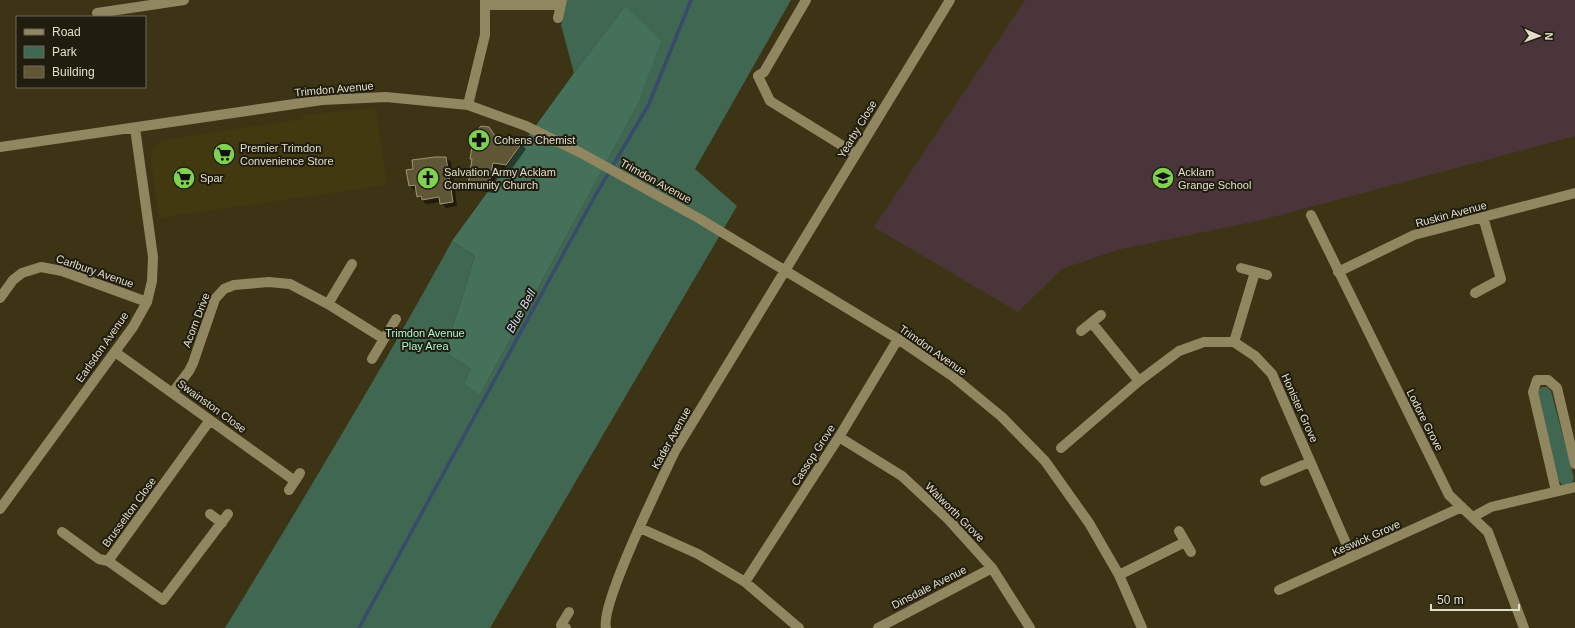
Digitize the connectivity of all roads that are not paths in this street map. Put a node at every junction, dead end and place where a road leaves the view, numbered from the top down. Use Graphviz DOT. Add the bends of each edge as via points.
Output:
graph roads {
  1 [pos="184,0"];
  2 [pos="806,0"];
  3 [pos="950,0"];
  4 [pos="486,2"];
  5 [pos="562,2"];
  6 [pos="125,4"];
  7 [pos="97,13"];
  8 [pos="558,18"];
  9 [pos="468,105"];
  10 [pos="135,128"];
  11 [pos="0,147"];
  12 [pos="856,154"];
  13 [pos="1575,193"];
  14 [pos="1310,215"];
  15 [pos="1483,217"];
  16 [pos="352,264"];
  17 [pos="1241,268"];
  18 [pos="784,271"];
  19 [pos="1255,272"];
  20 [pos="1338,272"];
  21 [pos="1267,275"];
  22 [pos="1475,293"];
  23 [pos="0,298"];
  24 [pos="147,302"];
  25 [pos="328,304"];
  26 [pos="1101,316"];
  27 [pos="396,319"];
  28 [pos="1092,323"];
  29 [pos="1081,331"];
  30 [pos="384,339"];
  31 [pos="898,339"];
  32 [pos="1234,342"];
  33 [pos="115,352"];
  34 [pos="372,360"];
  35 [pos="1139,381"];
  36 [pos="173,392"];
  37 [pos="210,420"];
  38 [pos="838,437"];
  39 [pos="1061,448"];
  40 [pos="1310,462"];
  41 [pos="1575,464"];
  42 [pos="1265,481"];
  43 [pos="1575,487"];
  44 [pos="289,490"];
  45 [pos="1556,491"];
  46 [pos="1462,507"];
  47 [pos="0,508"];
  48 [pos="210,514"];
  49 [pos="228,514"];
  50 [pos="1474,517"];
  51 [pos="222,523"];
  52 [pos="640,528"];
  53 [pos="1179,531"];
  54 [pos="62,532"];
  55 [pos="1185,542"];
  56 [pos="1191,552"];
  57 [pos="1352,557"];
  58 [pos="108,561"];
  59 [pos="992,568"];
  60 [pos="1119,575"];
  61 [pos="745,582"];
  62 [pos="1279,590"];
  63 [pos="569,612"];
  64 [pos="566,628"];
  65 [pos="606,628"];
  66 [pos="799,628"];
  67 [pos="878,628"];
  68 [pos="1030,628"];
  69 [pos="1142,628"];
  70 [pos="1524,628"];
  1 -- 6 [label="street"];
  2 -- 12 [label="street" via="764,72 758,76 770,101"];
  3 -- 12 [label="street, Yearby Close"];
  4 -- 5 [label="street"];
  4 -- 9 [label="street" via="485,35"];
  5 -- 8 [label="street"];
  6 -- 7 [label="street"];
  9 -- 10 [label="street, Trimdon Avenue" via="386,96 346,98"];
  9 -- 18 [label="street, Trimdon Avenue" via="526,126 581,153"];
  10 -- 11 [label="street, Trimdon Avenue"];
  10 -- 24 [label="street, Earlsdon Avenue" via="152,257 152,281"];
  12 -- 18 [label="street, Yearby Close"];
  13 -- 15 [label="street, Ruskin Avenue"];
  14 -- 20 [label="street, Lodore Grove"];
  15 -- 20 [label="street, Ruskin Avenue" via="1414,235"];
  15 -- 22 [label="street" via="1501,279"];
  16 -- 25 [label="street"];
  17 -- 19 [label="street"];
  18 -- 31 [label="street, Trimdon Avenue"];
  18 -- 52 [label="street, Kader Avenue" via="675,451"];
  19 -- 21 [label="street"];
  19 -- 32 [label="street"];
  20 -- 46 [label="street, Lodore Grove" via="1449,495"];
  23 -- 24 [label="street, Carlbury Avenue" via="22,273 41,267 62,271"];
  24 -- 33 [label="street, Earlsdon Avenue"];
  25 -- 30 [label="street, Acorn Drive"];
  25 -- 36 [label="street, Acorn Drive" via="298,288 280,283 234,285 224,289 215,299 189,371"];
  26 -- 28 [label="street"];
  27 -- 30 [label="street"];
  28 -- 29 [label="street"];
  28 -- 35 [label="street"];
  30 -- 34 [label="street"];
  31 -- 38 [label="street, Cassop Grove"];
  31 -- 60 [label="street, Trimdon Avenue" via="951,375 1002,417 1045,461 1090,523"];
  32 -- 35 [label="street" via="1204,342 1179,351"];
  32 -- 40 [label="street, Honister Grove" via="1255,356 1272,374"];
  33 -- 36 [label="street, Swainston Close"];
  33 -- 47 [label="street, Earlsdon Avenue"];
  35 -- 39 [label="street"];
  36 -- 37 [label="street, Swainston Close"];
  37 -- 44 [label="street, Swainston Close" via="298,477"];
  37 -- 58 [label="street, Brusselton Close"];
  38 -- 59 [label="street, Walworth Grove" via="902,476 947,518"];
  38 -- 61 [label="street, Cassop Grove"];
  40 -- 42 [label="street"];
  40 -- 57 [label="street, Honister Grove"];
  41 -- 45 [label="street" via="1557,388 1548,380 1537,380 1532,392"];
  43 -- 45 [label="street"];
  45 -- 50 [label="street" via="1491,506"];
  46 -- 50 [label="street, Lodore Grove"];
  46 -- 57 [label="street, Keswick Grove"];
  48 -- 51 [label="street"];
  49 -- 51 [label="street, Brusselton Close"];
  50 -- 70 [label="street, Lodore Grove" via="1488,532"];
  51 -- 58 [label="street, Brusselton Close" via="163,600"];
  52 -- 61 [label="street" via="698,554"];
  52 -- 65 [label="street, Kader Avenue" via="608,606"];
  53 -- 55 [label="street"];
  54 -- 58 [label="street" via="99,559"];
  55 -- 56 [label="street"];
  55 -- 60 [label="street"];
  57 -- 62 [label="street, Keswick Grove"];
  59 -- 67 [label="street, Dinsdale Avenue"];
  59 -- 68 [label="street, Walworth Grove"];
  60 -- 69 [label="street, Trimdon Avenue"];
  61 -- 66 [label="street"];
  63 -- 64 [label="street" via="562,625"];
}
